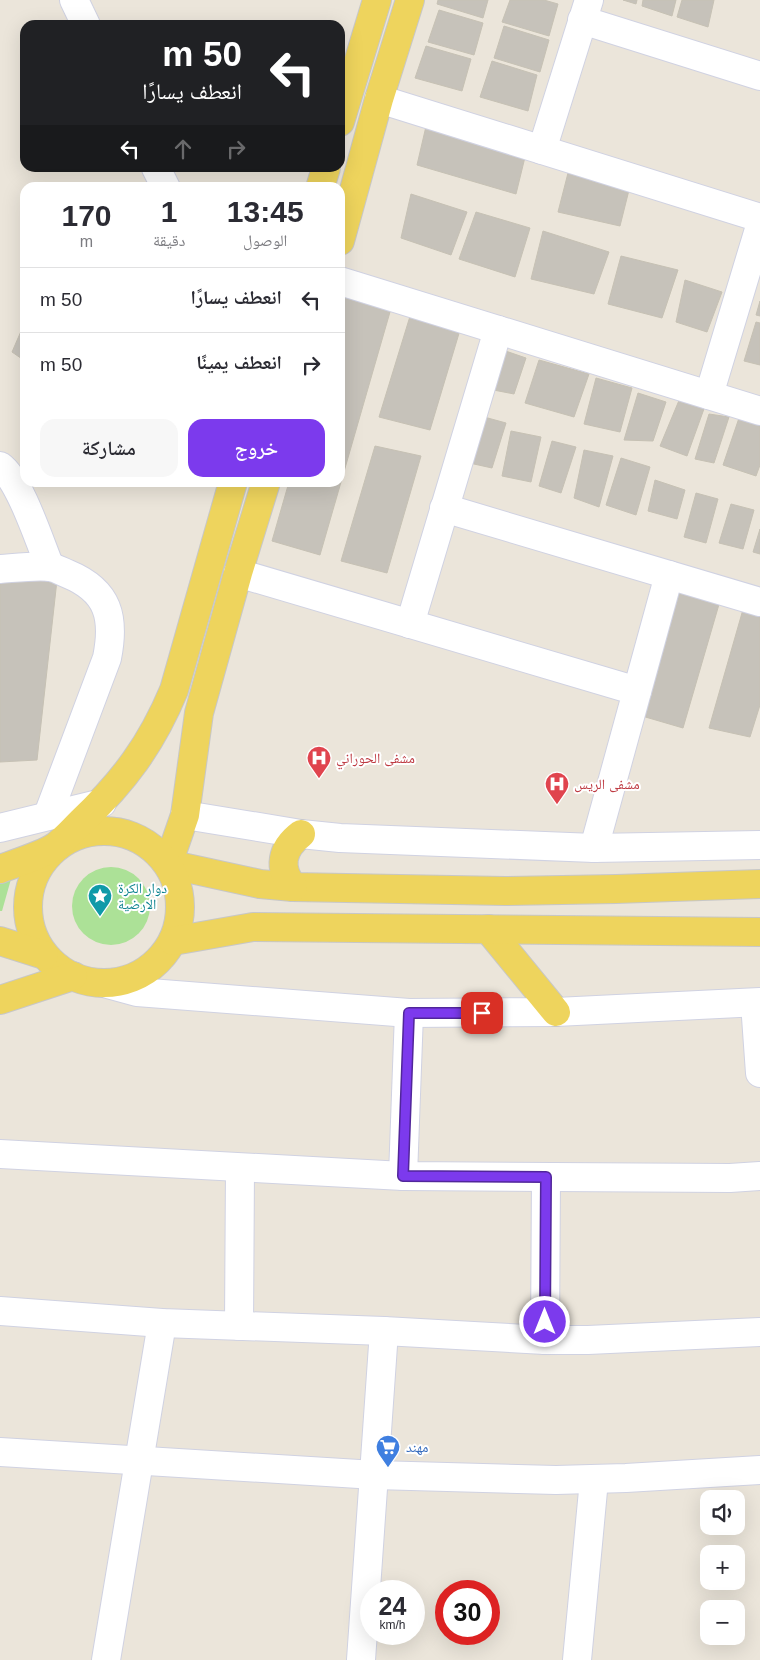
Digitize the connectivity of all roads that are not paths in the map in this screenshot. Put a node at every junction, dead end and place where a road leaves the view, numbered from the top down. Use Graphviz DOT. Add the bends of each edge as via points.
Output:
graph roads {
  1 [pos="74,0"];
  2 [pos="377,0"];
  3 [pos="410,0"];
  4 [pos="585,10"];
  5 [pos="84,20"];
  6 [pos="760,76"];
  7 [pos="379,99"];
  8 [pos="345,106"];
  9 [pos="542,150"];
  10 [pos="760,218"];
  11 [pos="345,223"];
  12 [pos="760,226"];
  13 [pos="345,283"];
  14 [pos="498,330"];
  15 [pos="709,395"];
  16 [pos="760,411"];
  17 [pos="0,466"];
  18 [pos="232,487"];
  19 [pos="264,487"];
  20 [pos="444,508"];
  21 [pos="50,567"];
  22 [pos="0,569"];
  23 [pos="238,573"];
  24 [pos="669,575"];
  25 [pos="760,602"];
  26 [pos="410,624"];
  27 [pos="637,691"];
  28 [pos="102,802"];
  29 [pos="48,815"];
  30 [pos="185,815"];
  31 [pos="0,828"];
  32 [pos="301,834"];
  33 [pos="760,845"];
  34 [pos="55,847"];
  35 [pos="594,848"];
  36 [pos="168,864"];
  37 [pos="0,869"];
  38 [pos="760,884"];
  39 [pos="294,888"];
  40 [pos="488,929"];
  41 [pos="760,932"];
  42 [pos="0,941"];
  43 [pos="173,941"];
  44 [pos="44,955"];
  45 [pos="73,976"];
  46 [pos="104,983"];
  47 [pos="0,1000"];
  48 [pos="757,1003"];
  49 [pos="556,1012"];
  50 [pos="409,1013"];
  51 [pos="760,1074"];
  52 [pos="0,1154"];
  53 [pos="240,1168"];
  54 [pos="403,1176"];
  55 [pos="760,1176"];
  56 [pos="546,1177"];
  57 [pos="0,1311"];
  58 [pos="162,1323"];
  59 [pos="239,1326"];
  60 [pos="384,1331"];
  61 [pos="760,1332"];
  62 [pos="545,1340"];
  63 [pos="0,1452"];
  64 [pos="139,1460"];
  65 [pos="760,1470"];
  66 [pos="375,1475"];
  67 [pos="594,1480"];
  68 [pos="106,1660"];
  69 [pos="361,1660"];
  70 [pos="577,1660"];
  1 -- 5 [label="street"];
  2 -- 8 [label="main road"];
  3 -- 7 [label="main road"];
  4 -- 6 [label="street"];
  4 -- 9 [label="street"];
  7 -- 9 [label="street"];
  7 -- 11 [label="main road"];
  9 -- 10 [label="street"];
  12 -- 15 [label="street"];
  13 -- 14 [label="street"];
  14 -- 15 [label="street"];
  14 -- 20 [label="street"];
  15 -- 16 [label="street"];
  17 -- 21 [label="street" via="17,488"];
  18 -- 28 [label="main road" via="174,690 151,738"];
  19 -- 23 [label="main road"];
  20 -- 24 [label="street"];
  20 -- 26 [label="street"];
  21 -- 22 [label="street"];
  21 -- 29 [label="street" via="79,578 98,592 110,615 111,637 107,658"];
  23 -- 26 [label="street"];
  23 -- 30 [label="main road" via="199,714"];
  24 -- 25 [label="street"];
  24 -- 27 [label="street"];
  26 -- 27 [label="street"];
  27 -- 35 [label="street"];
  28 -- 29 [label="street"];
  28 -- 34 [label="main road"];
  29 -- 31 [label="street"];
  30 -- 32 [label="street"];
  30 -- 36 [label="main road"];
  32 -- 35 [label="street"];
  32 -- 39 [label="main road" via="285,855 284,872"];
  33 -- 35 [label="street"];
  34 -- 36 [label="main road" via="78,834 103,830 128,833 151,845"];
  34 -- 37 [label="main road"];
  34 -- 44 [label="main road" via="39,865 30,887 27,910 32,934"];
  36 -- 39 [label="main road"];
  36 -- 43 [label="main road" via="177,882 181,902 180,922"];
  38 -- 39 [label="main road" via="505,891"];
  40 -- 41 [label="main road"];
  40 -- 43 [label="main road" via="253,927"];
  40 -- 49 [label="main road"];
  42 -- 44 [label="main road"];
  43 -- 46 [label="main road" via="145,972 125,980"];
  44 -- 45 [label="main road"];
  45 -- 46 [label="main road" via="88,982"];
  45 -- 47 [label="main road"];
  46 -- 50 [label="street" via="137,992"];
  48 -- 49 [label="street"];
  48 -- 51 [label="street"];
  49 -- 50 [label="street"];
  50 -- 54 [label="street"];
  52 -- 53 [label="street"];
  53 -- 54 [label="street"];
  53 -- 59 [label="street"];
  54 -- 56 [label="street"];
  55 -- 56 [label="street"];
  56 -- 62 [label="street"];
  57 -- 58 [label="street"];
  58 -- 59 [label="street"];
  58 -- 64 [label="street"];
  59 -- 60 [label="street"];
  60 -- 62 [label="street"];
  60 -- 66 [label="street"];
  61 -- 62 [label="street"];
  63 -- 64 [label="street"];
  64 -- 66 [label="street"];
  64 -- 68 [label="street"];
  65 -- 67 [label="street"];
  66 -- 67 [label="street"];
  66 -- 69 [label="street"];
  67 -- 70 [label="street"];
}
